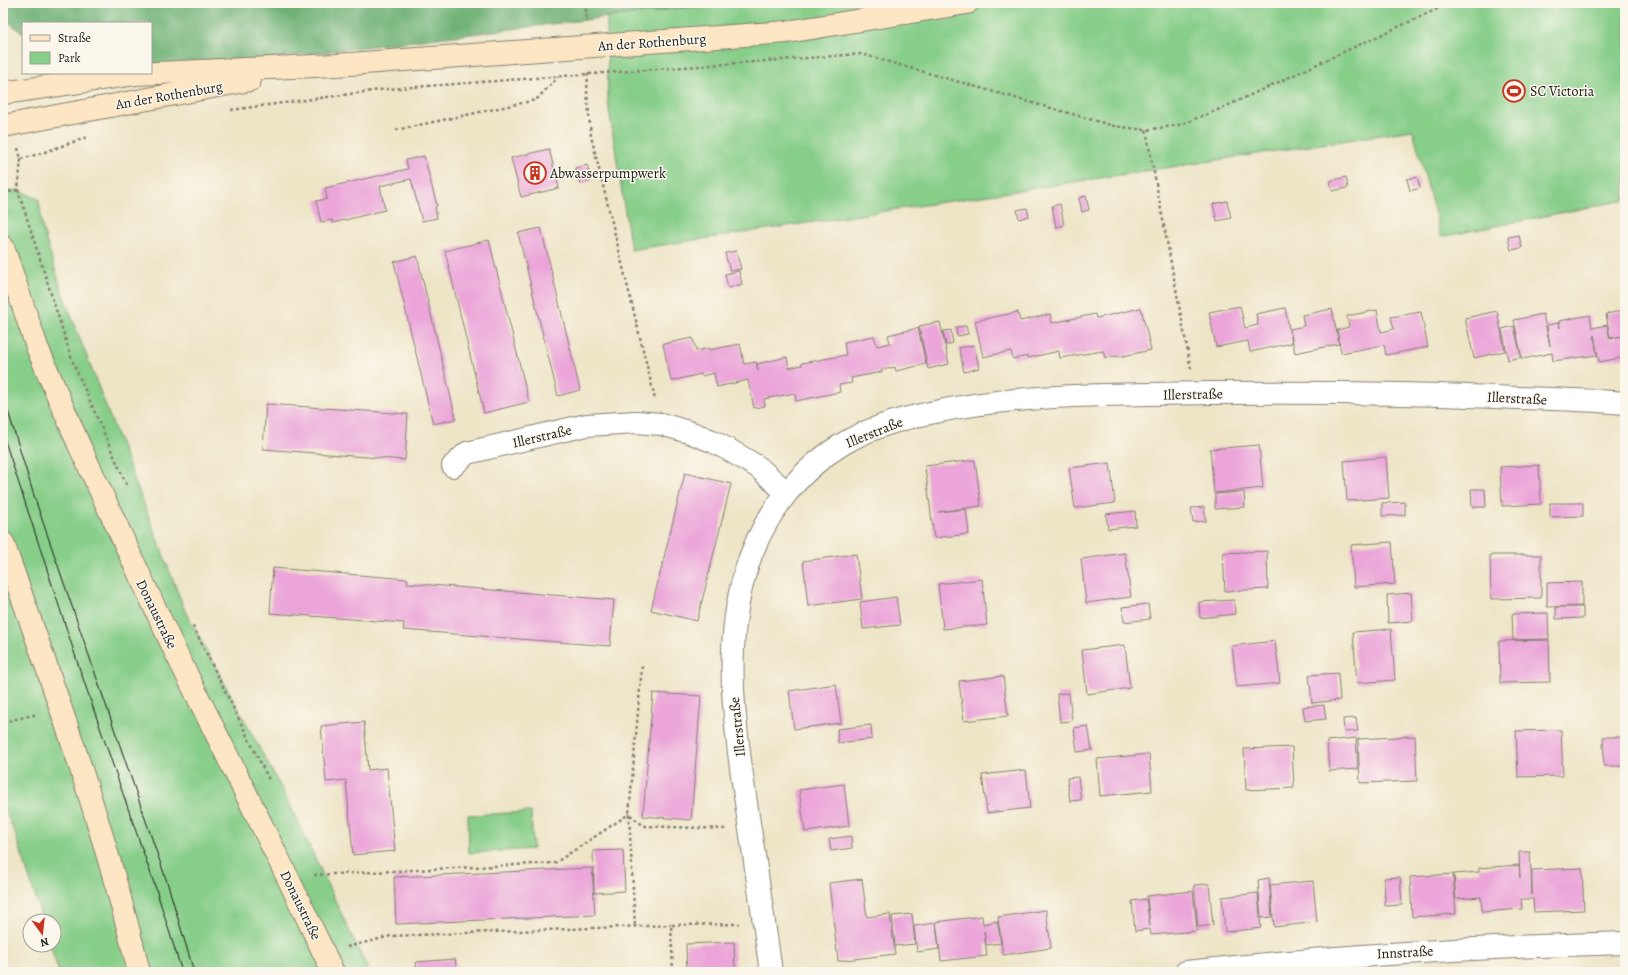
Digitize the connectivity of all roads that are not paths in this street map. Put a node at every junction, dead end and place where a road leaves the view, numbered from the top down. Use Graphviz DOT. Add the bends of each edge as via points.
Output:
graph roads {
  1 [pos="968,3"];
  2 [pos="336,65"];
  3 [pos="152,73"];
  4 [pos="136,74"];
  5 [pos="3,93"];
  6 [pos="7,125"];
  7 [pos="3,247"];
  8 [pos="1625,403"];
  9 [pos="453,466"];
  10 [pos="786,492"];
  11 [pos="3,543"];
  12 [pos="1625,943"];
  13 [pos="139,972"];
  14 [pos="333,972"];
  15 [pos="771,972"];
  16 [pos="1186,972"];
  1 -- 2 [label="main road, An der Rothenburg" via="787,32"];
  2 -- 3 [label="main road, An der Rothenburg"];
  2 -- 6 [label="main road, An der Rothenburg"];
  4 -- 5 [label="main road, An der Rothenburg"];
  7 -- 14 [label="main road, Donaustraße" via="37,347 92,474 170,640"];
  8 -- 10 [label="street, Illerstraße" via="1326,392 1034,398 963,405 878,427 842,444 810,467"];
  9 -- 10 [label="street, Illerstraße" via="467,454 588,425 636,422 661,424 692,433 731,451 758,467"];
  10 -- 15 [label="street, Illerstraße" via="761,533 745,571 733,638 733,705"];
  11 -- 13 [label="main road" via="86,785 110,861"];
  12 -- 16 [label="street, Innstraße" via="1363,954"];
}
